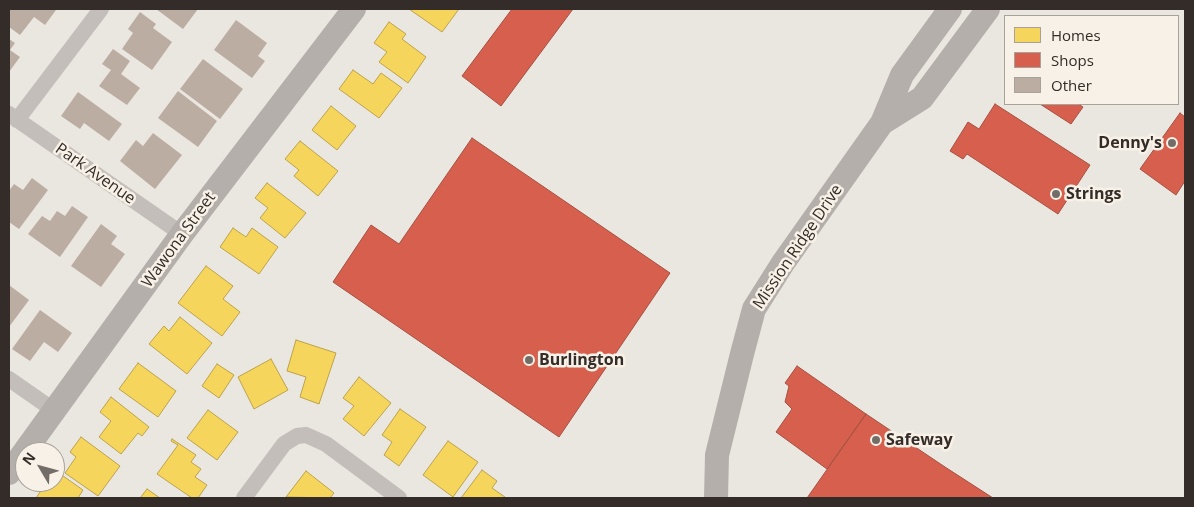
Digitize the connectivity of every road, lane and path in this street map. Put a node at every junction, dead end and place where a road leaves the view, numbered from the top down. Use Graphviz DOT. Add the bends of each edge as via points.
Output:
graph roads {
  1 [pos="102,9"];
  2 [pos="354,9"];
  3 [pos="950,9"];
  4 [pos="988,9"];
  5 [pos="13,117"];
  6 [pos="882,123"];
  7 [pos="182,234"];
  8 [pos="9,380"];
  9 [pos="55,410"];
  10 [pos="9,474"];
  11 [pos="244,498"];
  12 [pos="399,498"];
  13 [pos="716,498"];
  1 -- 5 [label="street"];
  2 -- 7 [label="street, Wawona Street"];
  3 -- 6 [label="street, Mission Ridge Drive" via="902,74"];
  4 -- 6 [label="street, Mission Ridge Drive" via="922,98"];
  5 -- 7 [label="street, Park Avenue"];
  6 -- 13 [label="street, Mission Ridge Drive" via="754,309 717,455"];
  7 -- 9 [label="street, Wawona Street"];
  8 -- 9 [label="street"];
  9 -- 10 [label="street, Wawona Street"];
  11 -- 12 [label="street" via="284,444 306,435 326,444"];
}
